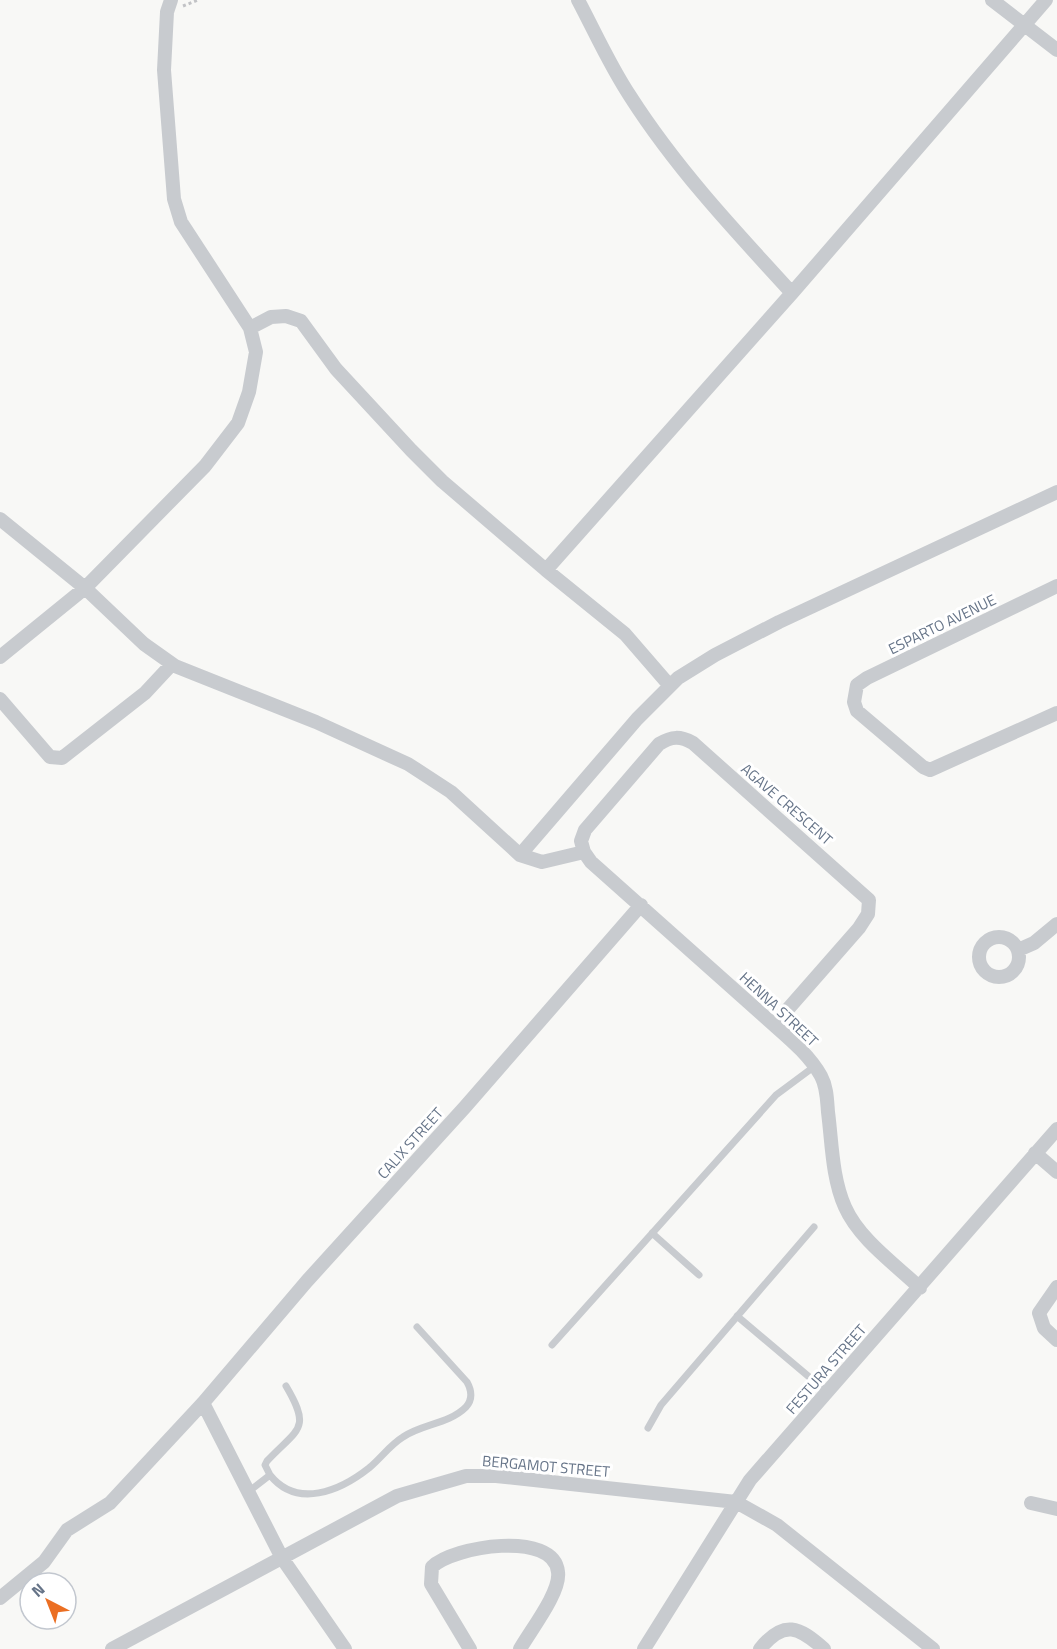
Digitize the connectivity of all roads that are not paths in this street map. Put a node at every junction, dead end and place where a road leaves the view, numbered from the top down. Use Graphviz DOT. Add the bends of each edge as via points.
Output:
graph roads {
  1 [pos="171,0"];
  2 [pos="578,0"];
  3 [pos="992,0"];
  4 [pos="1046,0"];
  5 [pos="1024,25"];
  6 [pos="1057,50"];
  7 [pos="792,293"];
  8 [pos="250,328"];
  9 [pos="1056,496"];
  10 [pos="0,519"];
  11 [pos="546,570"];
  12 [pos="1057,586"];
  13 [pos="85,588"];
  14 [pos="0,657"];
  15 [pos="172,664"];
  16 [pos="670,686"];
  17 [pos="0,699"];
  18 [pos="1057,713"];
  19 [pos="584,852"];
  20 [pos="520,855"];
  21 [pos="641,905"];
  22 [pos="1057,924"];
  23 [pos="1018,950"];
  24 [pos="774,1025"];
  25 [pos="815,1066"];
  26 [pos="1057,1129"];
  27 [pos="1035,1153"];
  28 [pos="1057,1172"];
  29 [pos="814,1227"];
  30 [pos="652,1233"];
  31 [pos="699,1275"];
  32 [pos="1057,1287"];
  33 [pos="920,1288"];
  34 [pos="737,1316"];
  35 [pos="417,1327"];
  36 [pos="1057,1340"];
  37 [pos="552,1345"];
  38 [pos="286,1386"];
  39 [pos="827,1393"];
  40 [pos="203,1404"];
  41 [pos="648,1428"];
  42 [pos="270,1475"];
  43 [pos="248,1492"];
  44 [pos="736,1502"];
  45 [pos="1031,1503"];
  46 [pos="1057,1509"];
  47 [pos="282,1557"];
  48 [pos="0,1598"];
  49 [pos="112,1649"];
  50 [pos="345,1649"];
  51 [pos="470,1649"];
  52 [pos="520,1649"];
  53 [pos="644,1649"];
  54 [pos="760,1649"];
  55 [pos="824,1649"];
  56 [pos="933,1649"];
  1 -- 8 [label="street" via="164,70 174,199 181,222"];
  2 -- 7 [label="street" via="628,94 655,133 726,221"];
  3 -- 5 [label="street"];
  4 -- 5 [label="street"];
  5 -- 6 [label="street"];
  5 -- 7 [label="street"];
  7 -- 11 [label="street"];
  8 -- 11 [label="street" via="271,317 301,321 336,369 411,450"];
  8 -- 13 [label="street" via="256,352 249,392 238,423 205,466"];
  9 -- 16 [label="street" via="779,622 715,655"];
  10 -- 13 [label="street"];
  11 -- 16 [label="street" via="625,634"];
  12 -- 18 [label="street, ESPARTO AVENUE" via="867,678 857,685 854,702 857,711 930,770"];
  13 -- 14 [label="street"];
  13 -- 15 [label="street" via="131,633"];
  15 -- 17 [label="street" via="145,693 62,758 50,757"];
  15 -- 20 [label="street" via="408,764 451,792"];
  16 -- 20 [label="street"];
  19 -- 20 [label="street" via="542,862"];
  19 -- 21 [label="street, HENNA STREET"];
  19 -- 24 [label="street, AGAVE CRESCENT" via="581,841 585,830 659,744 676,737 693,743 861,891 869,900 864,921"];
  21 -- 24 [label="street, HENNA STREET"];
  21 -- 40 [label="street, CALIX STREET"];
  22 -- 23 [label="street" via="1034,943"];
  24 -- 25 [label="street, HENNA STREET"];
  25 -- 30 [label="lane" via="776,1095"];
  25 -- 33 [label="street, HENNA STREET" via="825,1086 834,1166 846,1210 868,1238"];
  26 -- 27 [label="street, FESTURA STREET"];
  27 -- 28 [label="street"];
  27 -- 33 [label="street, FESTURA STREET"];
  29 -- 34 [label="lane"];
  30 -- 31 [label="lane"];
  30 -- 37 [label="lane"];
  32 -- 36 [label="street" via="1039,1313 1044,1328"];
  33 -- 39 [label="street, FESTURA STREET"];
  34 -- 39 [label="lane"];
  34 -- 41 [label="lane" via="661,1405"];
  35 -- 42 [label="lane" via="467,1382 471,1401 465,1408 404,1436 369,1468 330,1490 297,1494"];
  38 -- 42 [label="lane" via="302,1420 267,1461"];
  39 -- 44 [label="street, FESTURA STREET" via="750,1480"];
  40 -- 43 [label="street"];
  40 -- 48 [label="street, CALIX STREET" via="110,1503 67,1530 44,1562"];
  42 -- 43 [label="lane"];
  43 -- 47 [label="street"];
  44 -- 47 [label="street, BERGAMOT STREET" via="466,1476 397,1496"];
  44 -- 53 [label="street, FESTURA STREET"];
  44 -- 56 [label="street, BERGAMOT STREET" via="777,1525"];
  45 -- 46 [label="street"];
  47 -- 49 [label="street, BERGAMOT STREET"];
  47 -- 50 [label="street"];
  51 -- 52 [label="street" via="431,1584 432,1567 448,1556 517,1546 548,1554 558,1570 552,1594"];
  54 -- 55 [label="street" via="779,1631 790,1628 805,1632"];
}
